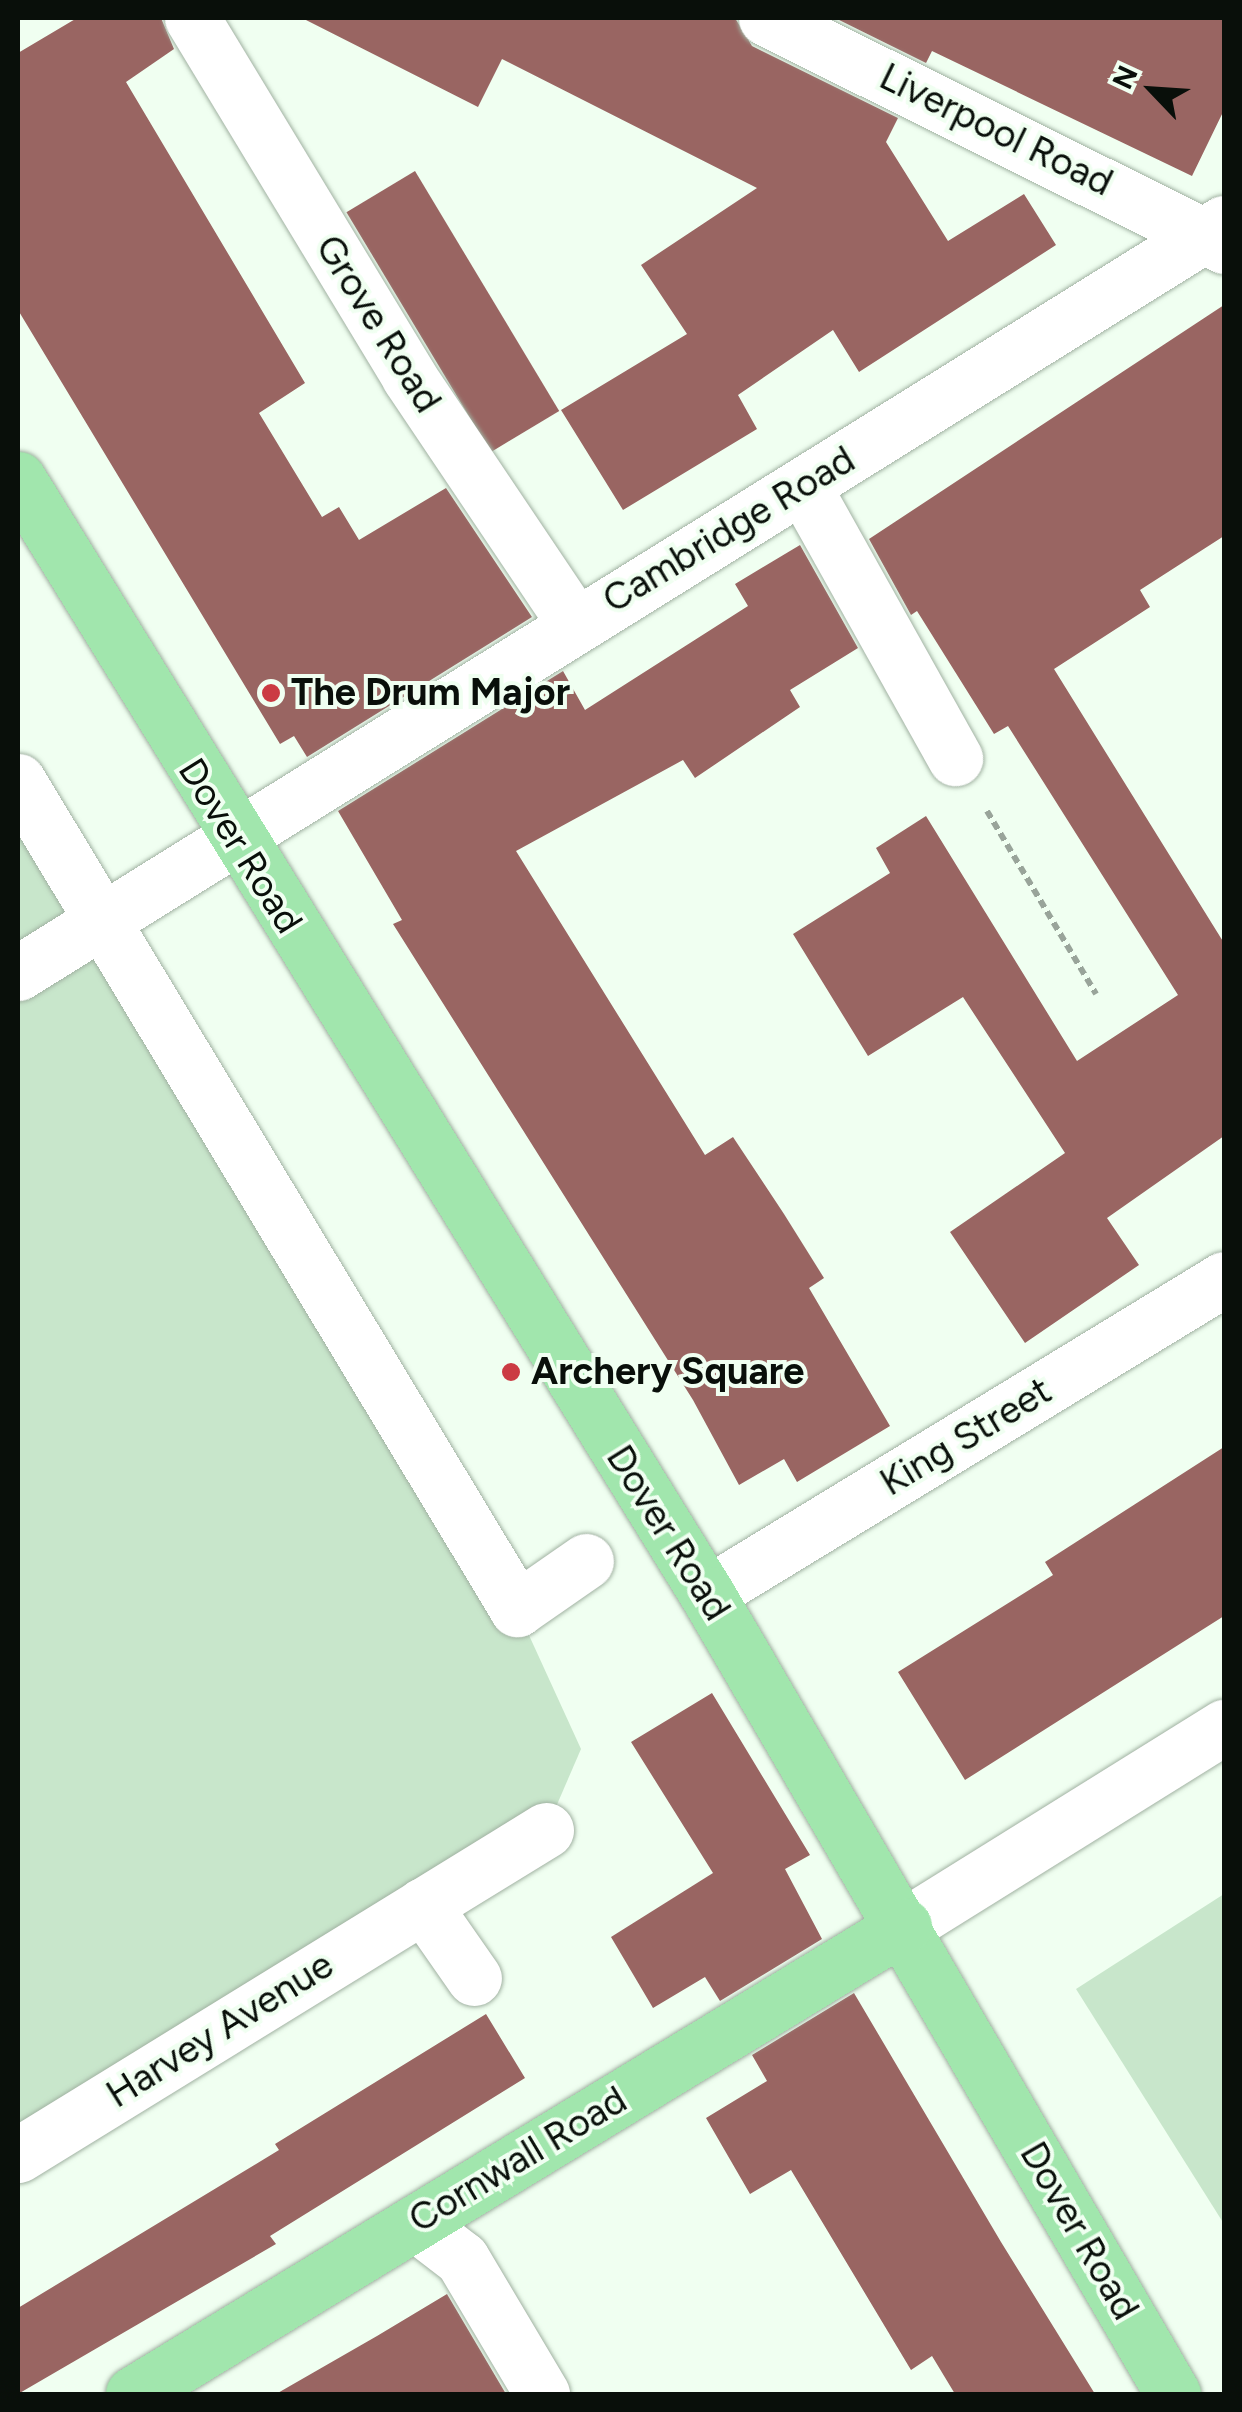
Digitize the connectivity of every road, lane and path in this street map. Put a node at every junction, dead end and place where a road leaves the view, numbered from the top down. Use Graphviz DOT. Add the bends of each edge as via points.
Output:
graph roads {
  1 [pos="192,18"];
  2 [pos="766,18"];
  3 [pos="1217,235"];
  4 [pos="18,479"];
  5 [pos="803,486"];
  6 [pos="575,624"];
  7 [pos="956,758"];
  8 [pos="18,781"];
  9 [pos="234,837"];
  10 [pos="103,921"];
  11 [pos="18,973"];
  12 [pos="1096,994"];
  13 [pos="1224,1279"];
  14 [pos="586,1561"];
  15 [pos="707,1594"];
  16 [pos="1224,1727"];
  17 [pos="546,1830"];
  18 [pos="423,1905"];
  19 [pos="904,1926"];
  20 [pos="474,1978"];
  21 [pos="18,2155"];
  22 [pos="415,2223"];
  23 [pos="133,2394"];
  24 [pos="542,2394"];
  25 [pos="1173,2394"];
  1 -- 6 [label="street, Grove Road" via="409,377"];
  2 -- 3 [label="street, Liverpool Road"];
  3 -- 5 [label="street, Cambridge Road"];
  4 -- 9 [label="main road, Dover Road"];
  5 -- 6 [label="street, Cambridge Road"];
  5 -- 7 [label="street"];
  6 -- 9 [label="street, Cambridge Road"];
  7 -- 12 [label="path"];
  8 -- 10 [label="street"];
  9 -- 10 [label="street, Cambridge Road"];
  9 -- 15 [label="main road, Dover Road"];
  10 -- 11 [label="street, Cambridge Road"];
  10 -- 14 [label="street" via="517,1609"];
  13 -- 15 [label="street, King Street"];
  15 -- 19 [label="main road, Dover Road"];
  16 -- 19 [label="street"];
  17 -- 18 [label="street, Harvey Avenue"];
  18 -- 20 [label="street"];
  18 -- 21 [label="street, Harvey Avenue"];
  19 -- 22 [label="main road, Cornwall Road"];
  19 -- 25 [label="main road, Dover Road"];
  22 -- 23 [label="main road, Cornwall Road"];
  22 -- 24 [label="street" via="462,2259"];
}
